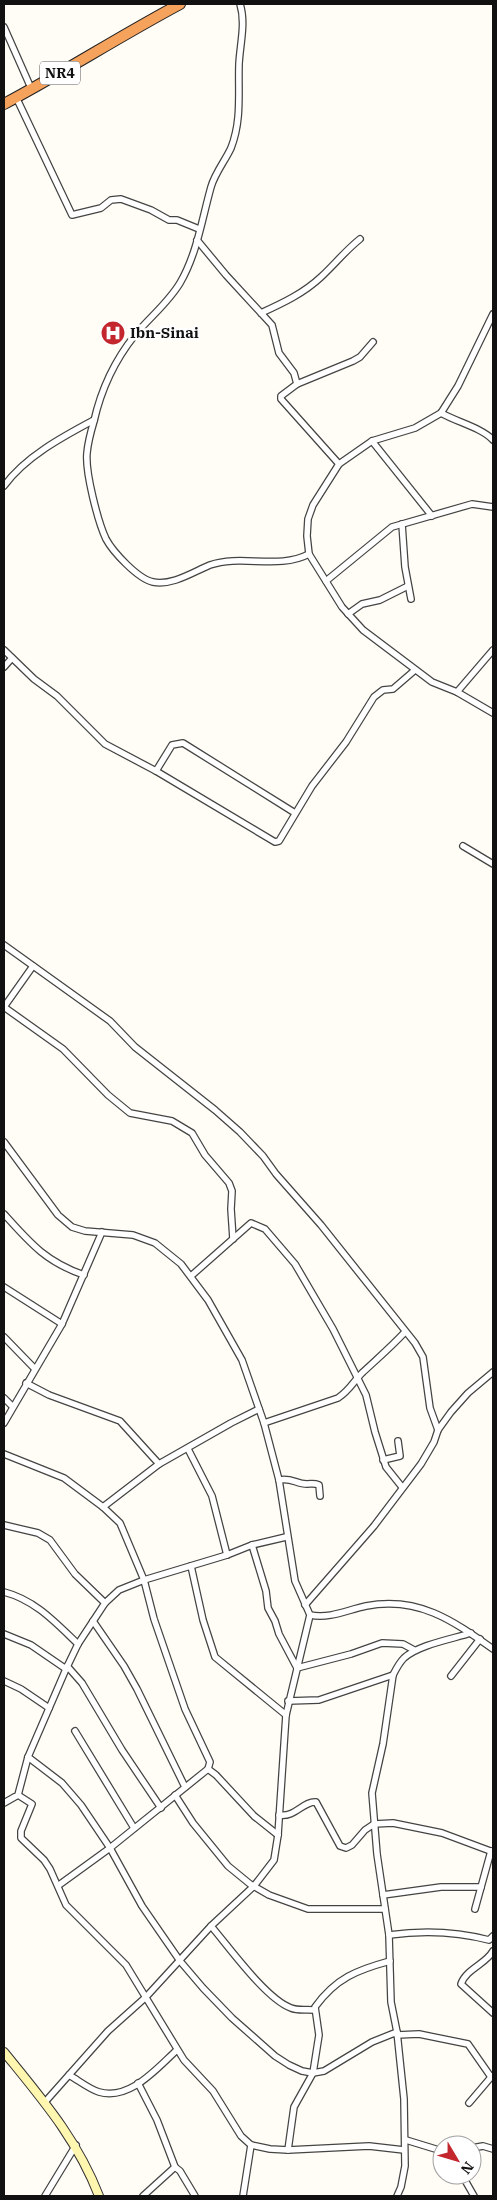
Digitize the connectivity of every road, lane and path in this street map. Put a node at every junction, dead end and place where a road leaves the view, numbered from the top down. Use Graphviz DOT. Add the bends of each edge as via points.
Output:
graph roads {
  1 [pos="180,4"];
  2 [pos="240,4"];
  3 [pos="4,27"];
  4 [pos="31,88"];
  5 [pos="16,97"];
  6 [pos="4,104"];
  7 [pos="199,229"];
  8 [pos="360,239"];
  9 [pos="197,240"];
  10 [pos="262,313"];
  11 [pos="493,314"];
  12 [pos="492,323"];
  13 [pos="373,342"];
  14 [pos="297,384"];
  15 [pos="441,413"];
  16 [pos="94,420"];
  17 [pos="493,440"];
  18 [pos="372,441"];
  19 [pos="339,464"];
  20 [pos="4,486"];
  21 [pos="493,508"];
  22 [pos="432,516"];
  23 [pos="402,524"];
  24 [pos="309,554"];
  25 [pos="326,581"];
  26 [pos="408,586"];
  27 [pos="411,599"];
  28 [pos="348,614"];
  29 [pos="4,650"];
  30 [pos="493,650"];
  31 [pos="12,658"];
  32 [pos="4,667"];
  33 [pos="415,670"];
  34 [pos="457,692"];
  35 [pos="493,713"];
  36 [pos="156,771"];
  37 [pos="296,813"];
  38 [pos="463,846"];
  39 [pos="493,864"];
  40 [pos="4,945"];
  41 [pos="33,966"];
  42 [pos="4,1007"];
  43 [pos="4,1144"];
  44 [pos="4,1214"];
  45 [pos="102,1232"];
  46 [pos="233,1240"];
  47 [pos="84,1275"];
  48 [pos="191,1276"];
  49 [pos="4,1288"];
  50 [pos="62,1324"];
  51 [pos="404,1332"];
  52 [pos="4,1337"];
  53 [pos="35,1368"];
  54 [pos="493,1372"];
  55 [pos="358,1377"];
  56 [pos="26,1383"];
  57 [pos="4,1398"];
  58 [pos="12,1406"];
  59 [pos="259,1409"];
  60 [pos="4,1423"];
  61 [pos="264,1423"];
  62 [pos="438,1430"];
  63 [pos="398,1440"];
  64 [pos="188,1448"];
  65 [pos="4,1454"];
  66 [pos="383,1460"];
  67 [pos="159,1464"];
  68 [pos="279,1480"];
  69 [pos="402,1487"];
  70 [pos="320,1496"];
  71 [pos="103,1507"];
  72 [pos="4,1526"];
  73 [pos="286,1537"];
  74 [pos="252,1546"];
  75 [pos="227,1555"];
  76 [pos="191,1566"];
  77 [pos="144,1580"];
  78 [pos="4,1592"];
  79 [pos="105,1603"];
  80 [pos="306,1605"];
  81 [pos="310,1615"];
  82 [pos="93,1621"];
  83 [pos="471,1633"];
  84 [pos="4,1634"];
  85 [pos="480,1639"];
  86 [pos="78,1644"];
  87 [pos="493,1649"];
  88 [pos="414,1650"];
  89 [pos="67,1668"];
  90 [pos="297,1668"];
  91 [pos="393,1675"];
  92 [pos="451,1676"];
  93 [pos="4,1681"];
  94 [pos="288,1701"];
  95 [pos="49,1708"];
  96 [pos="286,1715"];
  97 [pos="75,1731"];
  98 [pos="28,1757"];
  99 [pos="208,1769"];
  100 [pos="185,1787"];
  101 [pos="18,1795"];
  102 [pos="176,1795"];
  103 [pos="4,1803"];
  104 [pos="161,1808"];
  105 [pos="279,1815"];
  106 [pos="374,1824"];
  107 [pos="134,1828"];
  108 [pos="278,1835"];
  109 [pos="110,1848"];
  110 [pos="492,1851"];
  111 [pos="58,1885"];
  112 [pos="254,1886"];
  113 [pos="481,1887"];
  114 [pos="383,1895"];
  115 [pos="385,1909"];
  116 [pos="475,1909"];
  117 [pos="212,1926"];
  118 [pos="389,1935"];
  119 [pos="492,1939"];
  120 [pos="493,1951"];
  121 [pos="180,1961"];
  122 [pos="390,1961"];
  123 [pos="146,1997"];
  124 [pos="314,2010"];
  125 [pos="493,2013"];
  126 [pos="397,2033"];
  127 [pos="177,2050"];
  128 [pos="4,2052"];
  129 [pos="313,2073"];
  130 [pos="69,2074"];
  131 [pos="492,2076"];
  132 [pos="138,2083"];
  133 [pos="44,2102"];
  134 [pos="469,2103"];
  135 [pos="406,2140"];
  136 [pos="76,2145"];
  137 [pos="251,2145"];
  138 [pos="432,2148"];
  139 [pos="288,2150"];
  140 [pos="404,2150"];
  141 [pos="175,2167"];
  142 [pos="468,2185"];
  143 [pos="45,2196"];
  144 [pos="98,2196"];
  145 [pos="143,2196"];
  146 [pos="194,2196"];
  147 [pos="243,2196"];
  148 [pos="397,2196"];
  149 [pos="474,2196"];
  1 -- 4 [label="highway, NR4"];
  2 -- 7 [label="street" via="243,17 239,115 231,148 213,181"];
  3 -- 4 [label="street"];
  4 -- 5 [label="highway, NR4"];
  5 -- 6 [label="highway, NR4"];
  5 -- 7 [label="street" via="72,215 101,208 111,200 121,200"];
  7 -- 9 [label="street"];
  8 -- 10 [label="street" via="301,293"];
  9 -- 10 [label="street"];
  9 -- 16 [label="street" via="174,292 122,352 105,385"];
  10 -- 14 [label="street" via="272,325 279,353 294,373"];
  11 -- 12 [label="street"];
  12 -- 15 [label="street"];
  13 -- 14 [label="street" via="353,361"];
  14 -- 19 [label="street" via="284,392 281,399"];
  15 -- 17 [label="street" via="478,429"];
  15 -- 18 [label="street" via="415,428"];
  16 -- 20 [label="street" via="43,451 19,469"];
  16 -- 24 [label="street" via="87,453 94,498 106,539 145,579 166,583 222,562 289,562"];
  18 -- 19 [label="street"];
  18 -- 22 [label="street"];
  19 -- 24 [label="street" via="313,505 308,519"];
  21 -- 22 [label="street" via="472,504"];
  22 -- 23 [label="street"];
  23 -- 25 [label="street" via="384,532"];
  23 -- 26 [label="street"];
  24 -- 25 [label="street"];
  25 -- 28 [label="street"];
  26 -- 27 [label="street"];
  26 -- 28 [label="street" via="380,600 362,604"];
  28 -- 33 [label="street" via="363,630"];
  29 -- 31 [label="street"];
  30 -- 34 [label="street"];
  31 -- 32 [label="street"];
  31 -- 36 [label="street" via="57,696 105,744"];
  33 -- 34 [label="street" via="432,682"];
  33 -- 37 [label="street" via="393,689 378,692 346,742 318,776"];
  34 -- 35 [label="street"];
  36 -- 37 [label="street" via="172,744 183,743"];
  36 -- 37 [label="street" via="274,842 279,841"];
  38 -- 39 [label="street"];
  40 -- 41 [label="street"];
  41 -- 42 [label="street"];
  41 -- 51 [label="street" via="110,1022 135,1047 240,1132 321,1225"];
  42 -- 46 [label="street" via="63,1049 130,1113 172,1121 192,1133 205,1155 229,1183"];
  43 -- 45 [label="street" via="64,1221 85,1231"];
  44 -- 47 [label="street" via="54,1262"];
  45 -- 47 [label="street"];
  45 -- 48 [label="street" via="133,1235 155,1243"];
  46 -- 48 [label="street"];
  46 -- 55 [label="street" via="251,1223 265,1229 295,1264"];
  47 -- 50 [label="street"];
  48 -- 59 [label="street" via="242,1360"];
  49 -- 50 [label="street"];
  50 -- 53 [label="street"];
  51 -- 55 [label="street"];
  51 -- 62 [label="street" via="423,1356 430,1408"];
  52 -- 53 [label="street"];
  53 -- 56 [label="street"];
  54 -- 62 [label="street" via="468,1393"];
  55 -- 61 [label="street" via="348,1392 338,1398"];
  55 -- 66 [label="street"];
  56 -- 58 [label="street"];
  56 -- 67 [label="street" via="120,1422"];
  57 -- 58 [label="street"];
  58 -- 60 [label="street"];
  59 -- 61 [label="street"];
  59 -- 64 [label="street"];
  61 -- 68 [label="street"];
  62 -- 69 [label="street" via="421,1464"];
  63 -- 66 [label="street" via="400,1456"];
  64 -- 67 [label="street"];
  64 -- 75 [label="street" via="212,1496"];
  65 -- 71 [label="street" via="64,1478"];
  66 -- 69 [label="street"];
  67 -- 71 [label="street"];
  68 -- 70 [label="street" via="286,1478 316,1483"];
  68 -- 73 [label="street"];
  69 -- 80 [label="street" via="374,1526"];
  71 -- 77 [label="street" via="122,1527"];
  72 -- 79 [label="street" via="38,1533 50,1540 75,1574"];
  73 -- 74 [label="street"];
  73 -- 80 [label="street" via="295,1581"];
  74 -- 75 [label="street"];
  74 -- 90 [label="street" via="268,1608"];
  75 -- 76 [label="street"];
  76 -- 77 [label="street"];
  76 -- 96 [label="street" via="215,1657"];
  77 -- 79 [label="street" via="119,1590"];
  77 -- 99 [label="street" via="185,1709 210,1762"];
  78 -- 86 [label="street" via="30,1602"];
  79 -- 82 [label="street"];
  80 -- 81 [label="street"];
  81 -- 83 [label="street" via="328,1616 394,1602 427,1610"];
  81 -- 90 [label="street"];
  82 -- 86 [label="street"];
  82 -- 100 [label="street" via="137,1689"];
  83 -- 85 [label="street"];
  83 -- 88 [label="street"];
  84 -- 89 [label="street" via="31,1645"];
  85 -- 87 [label="street"];
  85 -- 92 [label="street"];
  86 -- 89 [label="street"];
  88 -- 90 [label="street" via="403,1644 382,1643"];
  88 -- 91 [label="street" via="403,1659"];
  89 -- 95 [label="street"];
  89 -- 104 [label="street" via="82,1683"];
  90 -- 94 [label="street"];
  91 -- 94 [label="street" via="319,1700"];
  91 -- 106 [label="street" via="372,1793"];
  93 -- 95 [label="street"];
  94 -- 96 [label="street"];
  95 -- 98 [label="street"];
  96 -- 105 [label="street"];
  97 -- 107 [label="street"];
  98 -- 101 [label="street"];
  98 -- 109 [label="street" via="74,1795"];
  99 -- 100 [label="street"];
  99 -- 108 [label="street" via="254,1816"];
  100 -- 102 [label="street"];
  101 -- 103 [label="street"];
  101 -- 111 [label="street" via="32,1804 21,1838 44,1860"];
  102 -- 104 [label="street"];
  102 -- 112 [label="street" via="193,1823 228,1866"];
  104 -- 107 [label="street"];
  105 -- 106 [label="street" via="290,1815 316,1802 340,1846 346,1848"];
  105 -- 108 [label="street"];
  106 -- 110 [label="street" via="394,1823 426,1828"];
  106 -- 114 [label="street"];
  107 -- 109 [label="street"];
  108 -- 112 [label="street" via="274,1860"];
  109 -- 111 [label="street"];
  109 -- 121 [label="street" via="142,1906"];
  110 -- 113 [label="street"];
  111 -- 123 [label="street" via="66,1904 126,1965"];
  112 -- 115 [label="street" via="308,1909"];
  112 -- 117 [label="street"];
  113 -- 114 [label="street" via="441,1887"];
  113 -- 116 [label="street"];
  114 -- 115 [label="street"];
  115 -- 118 [label="street"];
  117 -- 121 [label="street"];
  117 -- 124 [label="street" via="272,1995 289,2007"];
  118 -- 119 [label="street" via="445,1932"];
  118 -- 122 [label="street"];
  120 -- 125 [label="street" via="461,1984"];
  121 -- 123 [label="street"];
  121 -- 129 [label="street" via="226,2012 275,2056 302,2071"];
  122 -- 124 [label="street" via="358,1970 337,1983"];
  122 -- 126 [label="street" via="391,2002"];
  123 -- 127 [label="street"];
  123 -- 130 [label="street" via="113,2026"];
  124 -- 129 [label="street" via="319,2035"];
  126 -- 129 [label="street" via="372,2042 324,2071"];
  126 -- 131 [label="street" via="468,2044"];
  126 -- 135 [label="street"];
  127 -- 132 [label="street"];
  127 -- 137 [label="street" via="213,2091 241,2136"];
  128 -- 133 [label="street"];
  129 -- 139 [label="street" via="294,2107"];
  130 -- 132 [label="street" via="98,2092 112,2094"];
  130 -- 133 [label="street"];
  131 -- 134 [label="street"];
  132 -- 141 [label="street"];
  133 -- 136 [label="street"];
  135 -- 138 [label="street"];
  135 -- 140 [label="street"];
  136 -- 143 [label="street"];
  136 -- 144 [label="street"];
  137 -- 139 [label="street"];
  137 -- 147 [label="street"];
  139 -- 140 [label="street" via="369,2146"];
  140 -- 148 [label="street" via="404,2175"];
  141 -- 145 [label="street"];
  141 -- 146 [label="street"];
  142 -- 149 [label="street"];
}
